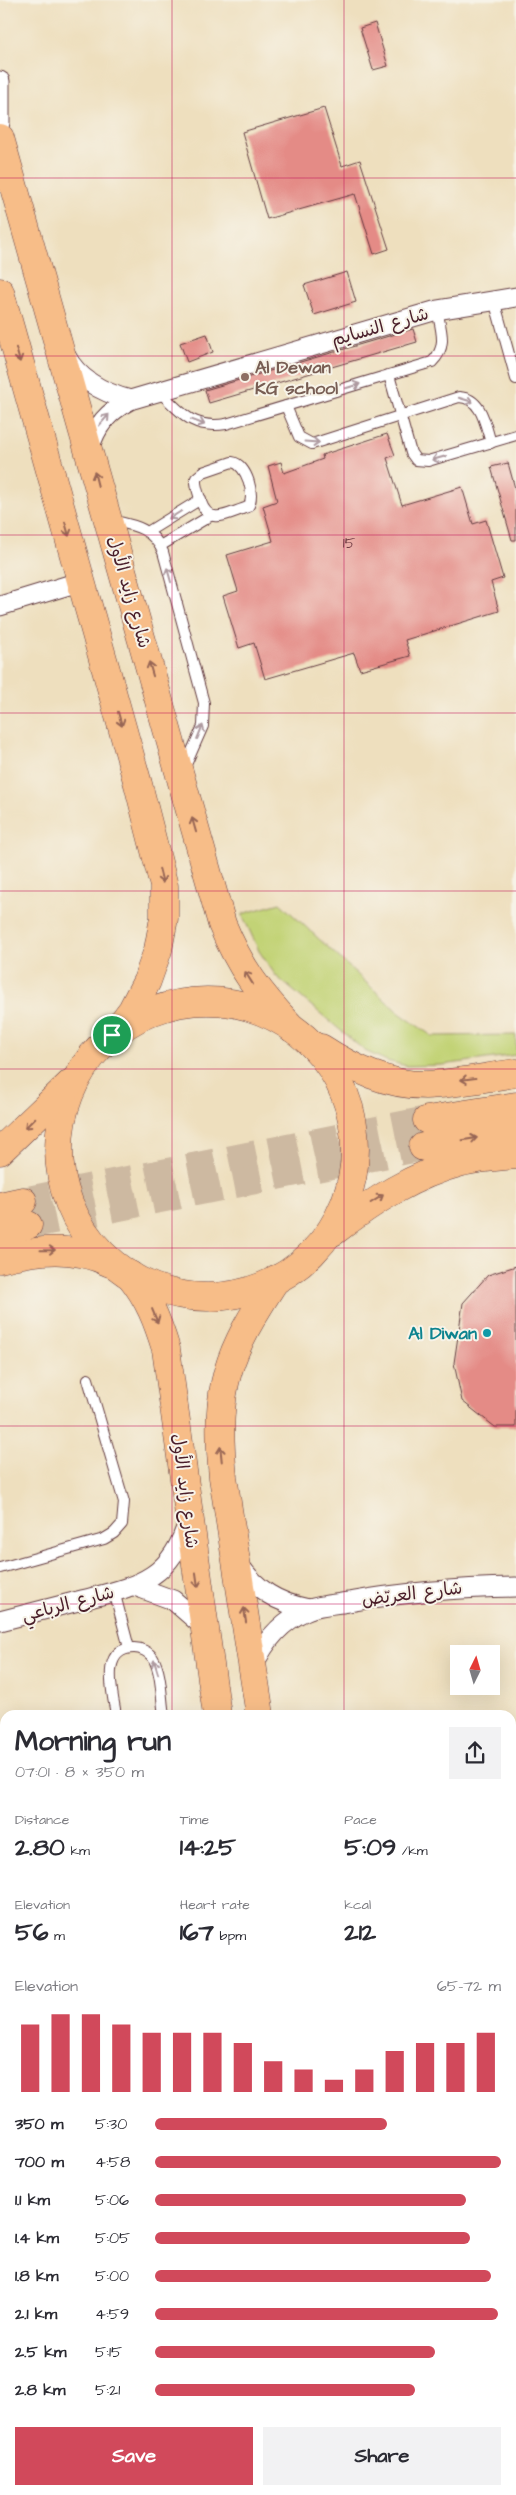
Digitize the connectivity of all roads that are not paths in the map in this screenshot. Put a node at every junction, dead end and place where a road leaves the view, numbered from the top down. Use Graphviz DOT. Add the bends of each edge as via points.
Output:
graph roads {
  1 [pos="0,80"];
  2 [pos="0,123"];
  3 [pos="0,138"];
  4 [pos="0,292"];
  5 [pos="516,297"];
  6 [pos="494,300"];
  7 [pos="437,310"];
  8 [pos="59,343"];
  9 [pos="389,375"];
  10 [pos="516,379"];
  11 [pos="160,392"];
  12 [pos="130,400"];
  13 [pos="286,406"];
  14 [pos="400,417"];
  15 [pos="516,435"];
  16 [pos="491,442"];
  17 [pos="89,450"];
  18 [pos="201,499"];
  19 [pos="210,516"];
  20 [pos="109,519"];
  21 [pos="149,532"];
  22 [pos="160,546"];
  23 [pos="82,581"];
  24 [pos="0,606"];
  25 [pos="180,776"];
  26 [pos="298,1033"];
  27 [pos="112,1035"];
  28 [pos="516,1073"];
  29 [pos="77,1077"];
  30 [pos="516,1106"];
  31 [pos="427,1120"];
  32 [pos="516,1132"];
  33 [pos="423,1147"];
  34 [pos="0,1151"];
  35 [pos="516,1155"];
  36 [pos="17,1210"];
  37 [pos="0,1231"];
  38 [pos="324,1238"];
  39 [pos="0,1258"];
  40 [pos="124,1270"];
  41 [pos="276,1279"];
  42 [pos="88,1379"];
  43 [pos="188,1520"];
  44 [pos="238,1562"];
  45 [pos="0,1568"];
  46 [pos="135,1586"];
  47 [pos="516,1588"];
  48 [pos="114,1591"];
  49 [pos="309,1609"];
  50 [pos="0,1621"];
  51 [pos="204,1627"];
  52 [pos="129,1648"];
  53 [pos="253,1667"];
  54 [pos="115,1710"];
  55 [pos="163,1710"];
  56 [pos="215,1710"];
  57 [pos="259,1710"];
  1 -- 2 [label="street"];
  3 -- 8 [label="main road, شارع زايد الأول"];
  4 -- 23 [label="main road, one-way"];
  5 -- 6 [label="street, شارع النسايم"];
  6 -- 7 [label="street, شارع النسايم"];
  6 -- 10 [label="lane"];
  7 -- 9 [label="lane" via="443,341 440,355 432,362"];
  7 -- 11 [label="street, شارع النسايم"];
  8 -- 12 [label="street" via="80,375 112,396"];
  8 -- 17 [label="main road, شارع زايد الأول"];
  13 -- 9 [label="lane, one-way"];
  9 -- 14 [label="lane"];
  11 -- 12 [label="street, شارع النسايم"];
  11 -- 13 [label="lane, one-way" via="186,417 198,424 212,426"];
  17 -- 12 [label="street, شارع النسايم, one-way" via="94,432 104,419"];
  13 -- 14 [label="lane, one-way" via="299,437 312,444"];
  14 -- 16 [label="lane, one-way" via="459,397 466,398 478,405"];
  16 -- 14 [label="lane, one-way" via="420,461 411,453"];
  15 -- 16 [label="lane"];
  20 -- 17 [label="main road, شارع زايد الأول, one-way"];
  18 -- 19 [label="lane" via="205,512"];
  18 -- 19 [label="lane" via="195,483 198,474 232,462 241,465 251,504"];
  18 -- 21 [label="lane, one-way"];
  19 -- 22 [label="lane"];
  20 -- 21 [label="lane"];
  25 -- 20 [label="main road, شارع زايد الأول, one-way"];
  21 -- 22 [label="lane"];
  25 -- 22 [label="lane, one-way" via="203,726 204,703"];
  23 -- 24 [label="street"];
  23 -- 27 [label="main road, one-way" via="164,886 164,918 148,981 132,1010"];
  26 -- 25 [label="main road, شارع زايد الأول, one-way" via="252,983 235,955 222,924"];
  26 -- 27 [label="main road" via="275,1018 239,1005 201,1002 182,1003 145,1015"];
  28 -- 26 [label="main road, one-way" via="425,1084 407,1083 356,1068"];
  26 -- 38 [label="main road, شارع زايد الأول" via="327,1063 344,1093 355,1143 348,1193 334,1225"];
  27 -- 29 [label="main road" via="96,1050"];
  29 -- 34 [label="main road, one-way"];
  29 -- 40 [label="main road" via="63,1112 60,1170 79,1224 97,1246"];
  30 -- 31 [label="main road"];
  33 -- 32 [label="main road, one-way"];
  38 -- 35 [label="main road, one-way" via="376,1200 414,1179 463,1162"];
  36 -- 37 [label="main road"];
  38 -- 41 [label="main road" via="297,1265"];
  39 -- 40 [label="main road, one-way" via="42,1250 68,1250 95,1255"];
  40 -- 41 [label="main road" via="172,1292 202,1296 233,1294"];
  40 -- 43 [label="main road, شارع زايد الأول, one-way" via="147,1297 166,1349"];
  44 -- 41 [label="main road, one-way" via="223,1477 220,1404 227,1371 239,1339"];
  42 -- 45 [label="lane" via="124,1502 122,1524 104,1538"];
  43 -- 46 [label="street, شارع الرباعي" via="170,1559"];
  43 -- 51 [label="main road, شارع زايد الأول, one-way"];
  44 -- 49 [label="street, شارع العريّض" via="248,1577 268,1595 292,1606"];
  53 -- 44 [label="main road, one-way"];
  46 -- 48 [label="street, شارع الرباعي"];
  46 -- 51 [label="street, شارع الرباعي" via="173,1600"];
  47 -- 49 [label="street, شارع العريّض" via="415,1591"];
  48 -- 50 [label="street, شارع الرباعي"];
  48 -- 52 [label="lane"];
  49 -- 53 [label="street, شارع العريّض" via="275,1632"];
  51 -- 56 [label="main road, شارع زايد الأول"];
  52 -- 54 [label="lane" via="117,1654 111,1667"];
  55 -- 52 [label="lane, one-way" via="158,1673 152,1657 138,1648"];
  53 -- 57 [label="main road"];
}
